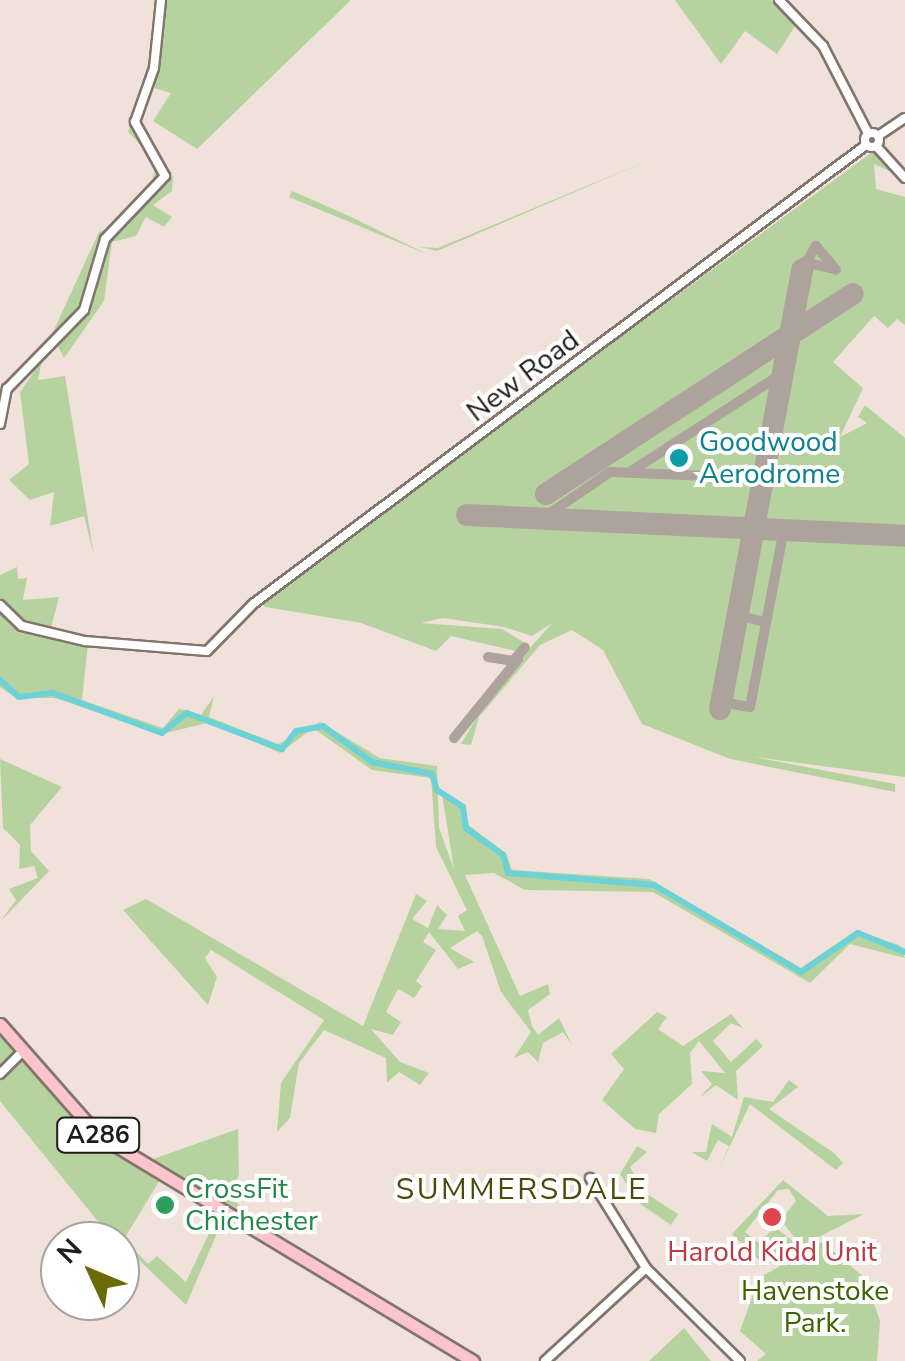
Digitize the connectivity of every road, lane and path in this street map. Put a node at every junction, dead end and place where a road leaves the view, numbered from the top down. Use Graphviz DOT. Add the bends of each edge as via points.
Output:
graph roads {
  1 [pos="161,0"];
  2 [pos="779,0"];
  3 [pos="905,118"];
  4 [pos="872,140"];
  5 [pos="905,178"];
  6 [pos="0,424"];
  7 [pos="0,605"];
  8 [pos="0,1024"];
  9 [pos="23,1052"];
  10 [pos="0,1074"];
  11 [pos="590,1178"];
  12 [pos="646,1268"];
  13 [pos="473,1361"];
  14 [pos="545,1361"];
  15 [pos="740,1361"];
  1 -- 6 [label="street" via="154,68 136,122 165,176 105,239 84,310 7,389"];
  2 -- 4 [label="street" via="823,46"];
  3 -- 4 [label="street, New Road"];
  4 -- 5 [label="street"];
  4 -- 7 [label="street, New Road" via="253,604 212,648 189,654 84,641 22,626"];
  8 -- 9 [label="main road, A286"];
  9 -- 10 [label="street"];
  9 -- 13 [label="main road, A286" via="98,1135"];
  11 -- 12 [label="street"];
  12 -- 14 [label="street"];
  12 -- 15 [label="street"];
}
